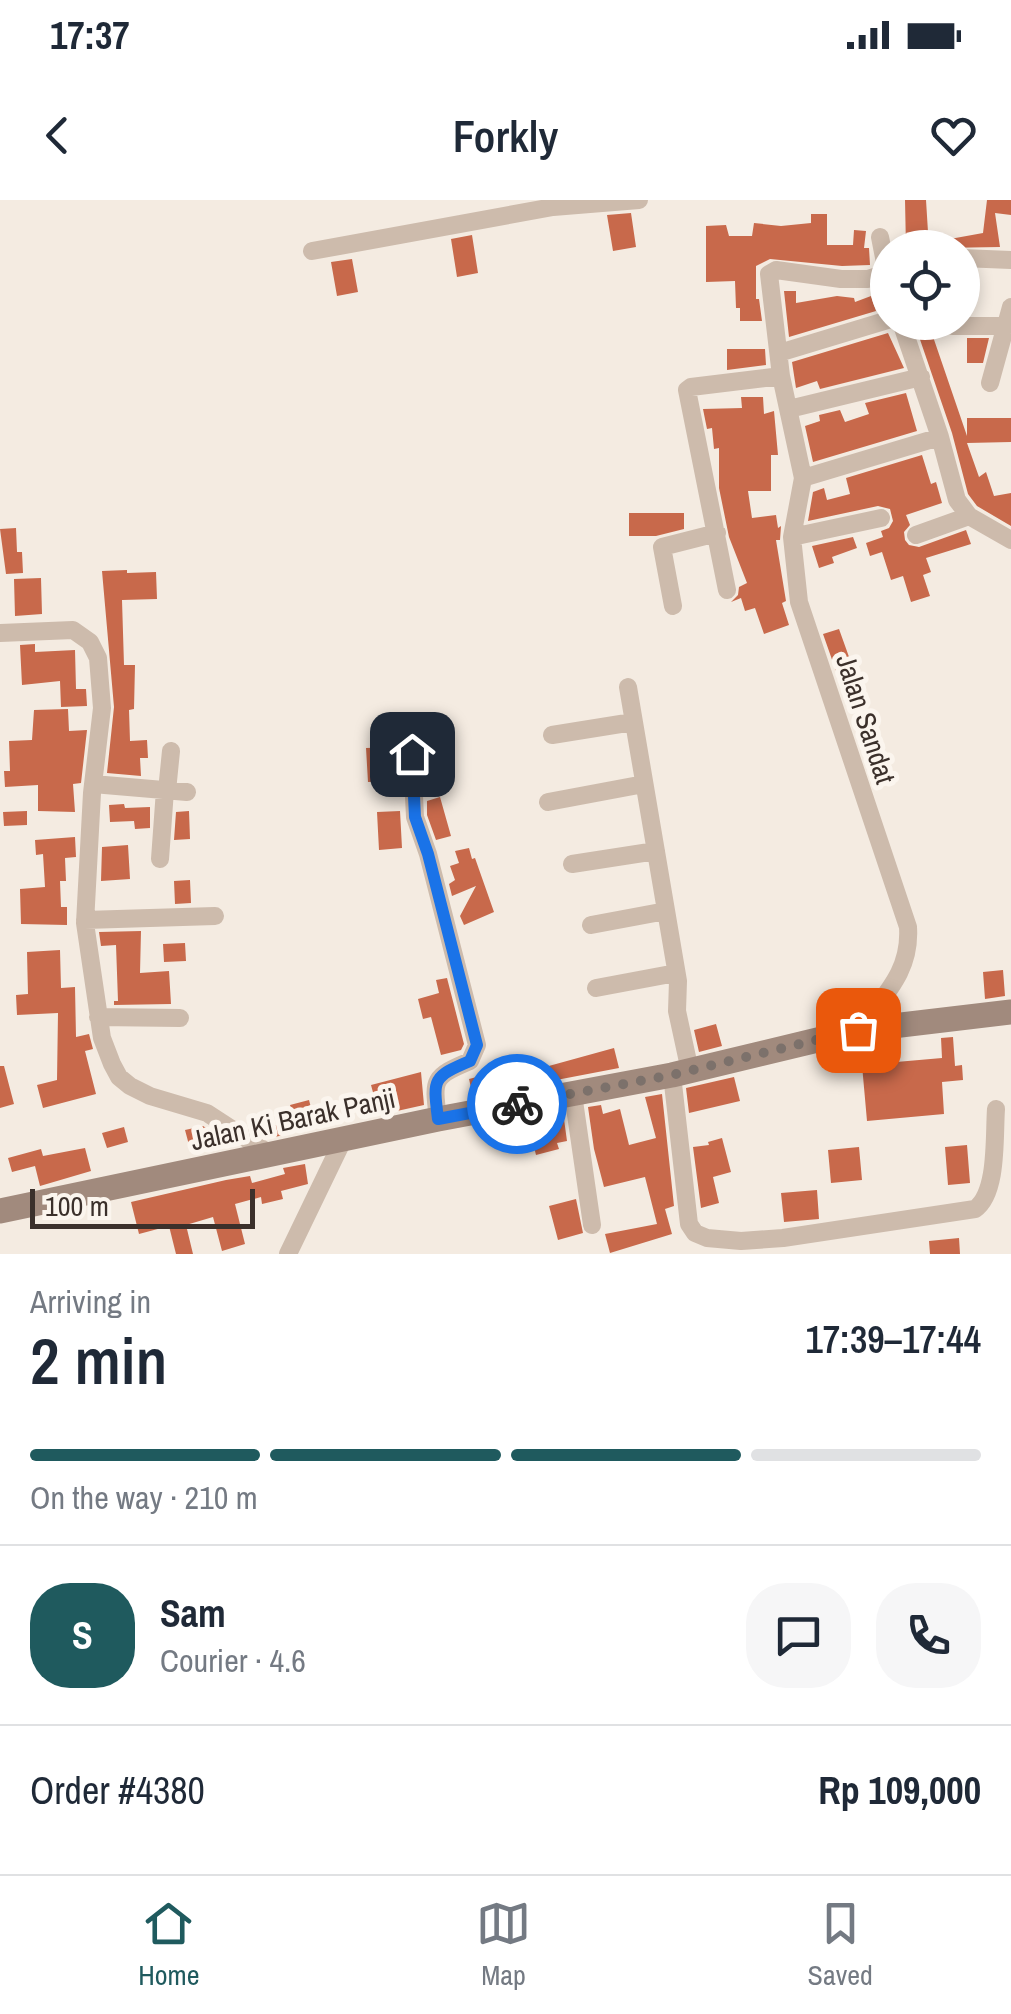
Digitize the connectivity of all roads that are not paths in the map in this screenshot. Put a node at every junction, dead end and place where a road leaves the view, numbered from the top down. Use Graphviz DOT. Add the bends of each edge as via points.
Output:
graph roads {
  1 [pos="639,200"];
  2 [pos="312,251"];
  3 [pos="980,259"];
  4 [pos="1011,260"];
  5 [pos="870,278"];
  6 [pos="1011,307"];
  7 [pos="870,325"];
  8 [pos="980,326"];
  9 [pos="1006,326"];
  10 [pos="907,340"];
  11 [pos="779,353"];
  12 [pos="782,376"];
  13 [pos="920,377"];
  14 [pos="990,383"];
  15 [pos="789,409"];
  16 [pos="940,437"];
  17 [pos="804,478"];
  18 [pos="969,516"];
  19 [pos="881,518"];
  20 [pos="717,534"];
  21 [pos="916,535"];
  22 [pos="792,537"];
  23 [pos="1011,540"];
  24 [pos="726,590"];
  25 [pos="673,606"];
  26 [pos="0,632"];
  27 [pos="628,688"];
  28 [pos="633,722"];
  29 [pos="552,736"];
  30 [pos="171,751"];
  31 [pos="412,754"];
  32 [pos="92,784"];
  33 [pos="644,784"];
  34 [pos="166,790"];
  35 [pos="186,792"];
  36 [pos="548,802"];
  37 [pos="656,851"];
  38 [pos="160,859"];
  39 [pos="572,864"];
  40 [pos="666,911"];
  41 [pos="216,916"];
  42 [pos="85,920"];
  43 [pos="592,925"];
  44 [pos="676,973"];
  45 [pos="596,988"];
  46 [pos="1011,1012"];
  47 [pos="98,1017"];
  48 [pos="180,1018"];
  49 [pos="858,1030"];
  50 [pos="681,1073"];
  51 [pos="573,1094"];
  52 [pos="996,1109"];
  53 [pos="438,1119"];
  54 [pos="342,1142"];
  55 [pos="270,1154"];
  56 [pos="0,1211"];
  57 [pos="592,1225"];
  58 [pos="783,1246"];
  59 [pos="288,1254"];
  1 -- 2 [label="street" via="552,207"];
  3 -- 4 [label="street"];
  5 -- 11 [label="street, Jalan Sandat" via="771,270"];
  6 -- 9 [label="street"];
  7 -- 11 [label="street"];
  8 -- 9 [label="street"];
  9 -- 14 [label="street"];
  10 -- 13 [label="street"];
  11 -- 12 [label="street, Jalan Sandat"];
  12 -- 15 [label="street, Jalan Sandat"];
  12 -- 20 [label="street" via="687,390"];
  13 -- 15 [label="street"];
  13 -- 16 [label="street"];
  15 -- 17 [label="street, Jalan Sandat"];
  16 -- 17 [label="street"];
  16 -- 18 [label="street" via="957,500"];
  17 -- 22 [label="street, Jalan Sandat"];
  18 -- 21 [label="street"];
  18 -- 23 [label="street"];
  19 -- 22 [label="street"];
  20 -- 24 [label="street"];
  20 -- 25 [label="street" via="662,546"];
  22 -- 49 [label="street, Jalan Sandat" via="799,602 908,927 904,968"];
  26 -- 32 [label="street" via="72,630 90,642 98,658 102,708"];
  27 -- 28 [label="street"];
  28 -- 29 [label="street"];
  28 -- 33 [label="street"];
  30 -- 34 [label="street"];
  31 -- 53 [label="street" via="415,817 477,1045 470,1061 437,1080"];
  32 -- 34 [label="street"];
  32 -- 42 [label="street"];
  33 -- 36 [label="street"];
  33 -- 37 [label="street"];
  34 -- 35 [label="street"];
  34 -- 38 [label="street"];
  37 -- 39 [label="street"];
  37 -- 40 [label="street"];
  40 -- 43 [label="street"];
  40 -- 44 [label="street"];
  41 -- 42 [label="street"];
  42 -- 47 [label="street"];
  44 -- 45 [label="street"];
  44 -- 50 [label="street"];
  46 -- 49 [label="street, Jalan Ki Barak Panji"];
  47 -- 48 [label="street"];
  47 -- 55 [label="street" via="112,1064 130,1086 207,1113"];
  49 -- 50 [label="street, Jalan Ki Barak Panji"];
  50 -- 51 [label="street, Jalan Ki Barak Panji"];
  50 -- 58 [label="street" via="689,1224 707,1238"];
  51 -- 53 [label="street, Jalan Ki Barak Panji"];
  51 -- 57 [label="street"];
  52 -- 58 [label="street" via="991,1182 975,1209"];
  53 -- 54 [label="street, Jalan Ki Barak Panji"];
  54 -- 55 [label="street, Jalan Ki Barak Panji"];
  54 -- 59 [label="street"];
  55 -- 56 [label="street, Jalan Ki Barak Panji"];
}
